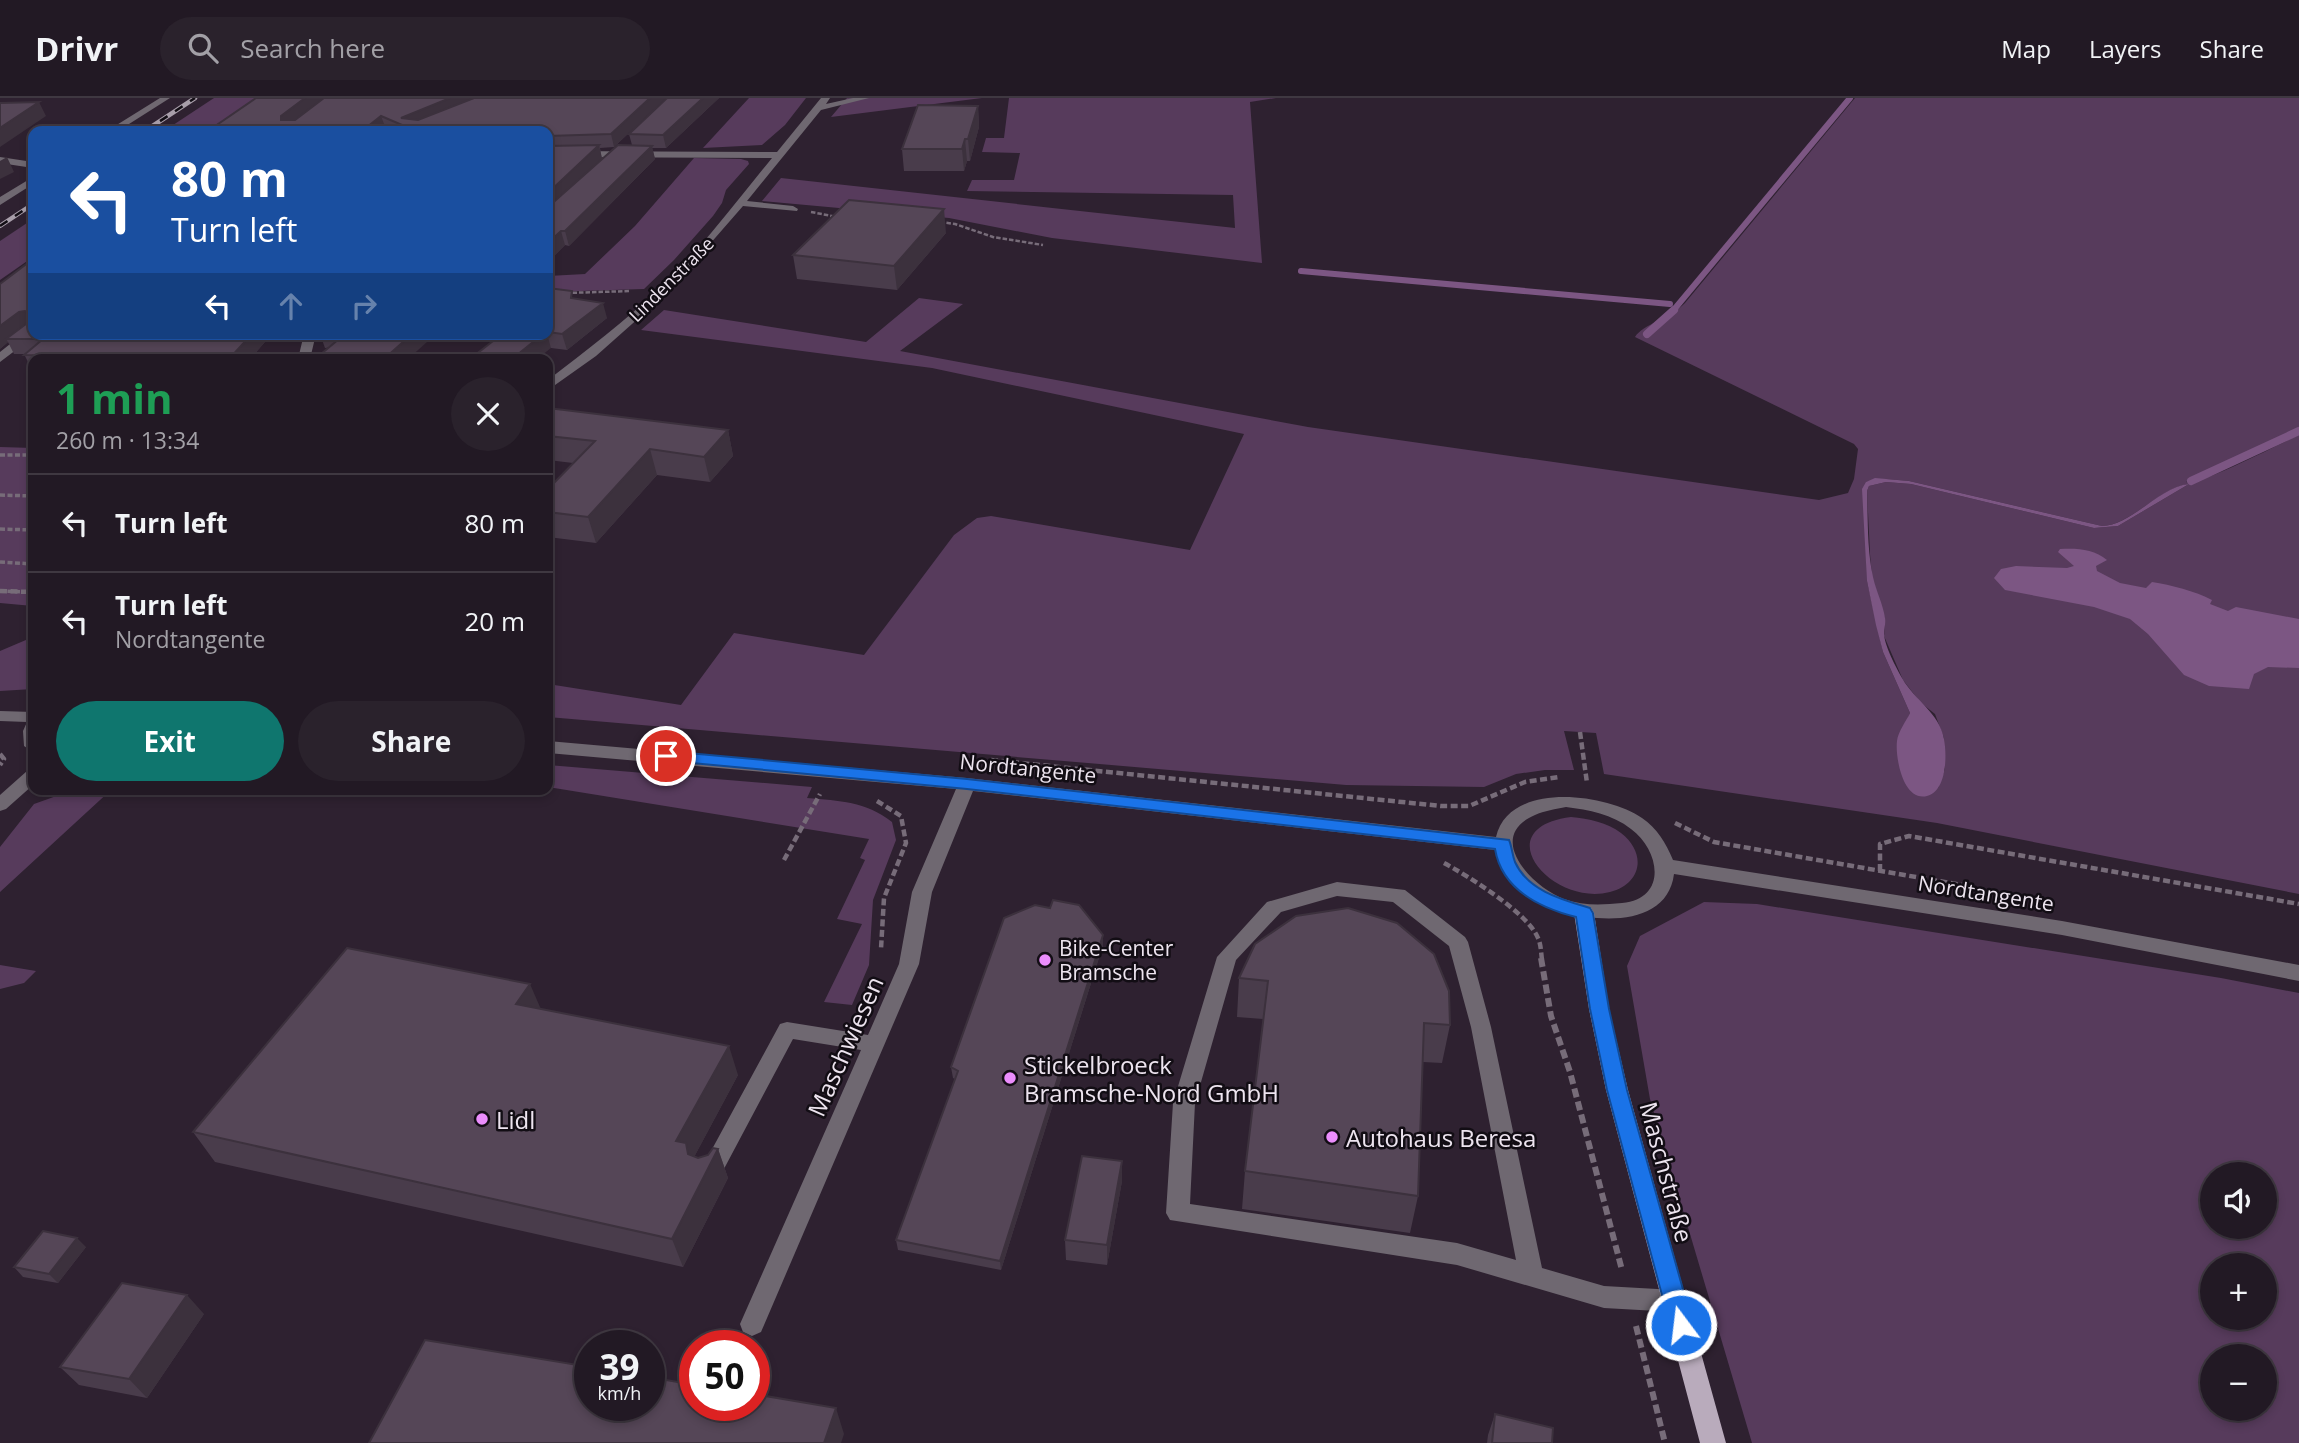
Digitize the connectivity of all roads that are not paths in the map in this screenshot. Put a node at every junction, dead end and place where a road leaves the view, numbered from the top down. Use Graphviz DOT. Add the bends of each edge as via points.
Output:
graph roads {
  1 [pos="166,98"];
  2 [pos="826,98"];
  3 [pos="865,98"];
  4 [pos="818,108"];
  5 [pos="121,126"];
  6 [pos="628,144"];
  7 [pos="618,153"];
  8 [pos="553,155"];
  9 [pos="777,155"];
  10 [pos="0,160"];
  11 [pos="28,164"];
  12 [pos="601,169"];
  13 [pos="28,183"];
  14 [pos="0,201"];
  15 [pos="741,203"];
  16 [pos="793,209"];
  17 [pos="28,336"];
  18 [pos="0,358"];
  19 [pos="553,382"];
  20 [pos="0,716"];
  21 [pos="28,717"];
  22 [pos="553,747"];
  23 [pos="28,780"];
  24 [pos="967,784"];
  25 [pos="0,805"];
  26 [pos="1503,844"];
  27 [pos="1665,866"];
  28 [pos="1584,913"];
  29 [pos="2299,972"];
  30 [pos="874,1044"];
  31 [pos="709,1175"];
  32 [pos="1531,1274"];
  33 [pos="1675,1301"];
  34 [pos="752,1324"];
  35 [pos="1713,1443"];
  1 -- 5 [label="street"];
  2 -- 4 [label="street, Lindenstraße"];
  3 -- 4 [label="street"];
  4 -- 9 [label="street, Lindenstraße"];
  6 -- 7 [label="street"];
  7 -- 8 [label="street"];
  7 -- 9 [label="street"];
  7 -- 12 [label="street"];
  9 -- 15 [label="street, Lindenstraße"];
  10 -- 11 [label="street"];
  13 -- 14 [label="street"];
  15 -- 16 [label="street"];
  15 -- 19 [label="street, Lindenstraße" via="664,290"];
  17 -- 18 [label="street"];
  20 -- 21 [label="street"];
  22 -- 24 [label="street, Nordtangente"];
  23 -- 25 [label="street"];
  24 -- 26 [label="street, Nordtangente"];
  24 -- 30 [label="street, Maschwiesen" via="922,892 909,964"];
  26 -- 27 [label="street" via="1506,830 1529,809 1546,803 1587,803 1611,809 1640,826 1660,849"];
  26 -- 28 [label="street" via="1506,861 1517,879 1558,906"];
  27 -- 28 [label="street" via="1663,883 1652,898 1611,914"];
  27 -- 29 [label="street, Nordtangente" via="2062,928"];
  28 -- 33 [label="main road, Maschstraße" via="1617,1090"];
  30 -- 31 [label="street" via="787,1030"];
  30 -- 34 [label="street, Maschwiesen"];
  32 -- 32 [label="street" via="1457,1254 1178,1213 1184,1103 1227,957 1274,907 1337,889 1398,895 1458,942 1481,1027"];
  32 -- 33 [label="street" via="1604,1297"];
  33 -- 35 [label="main road, Maschstraße"];
}
